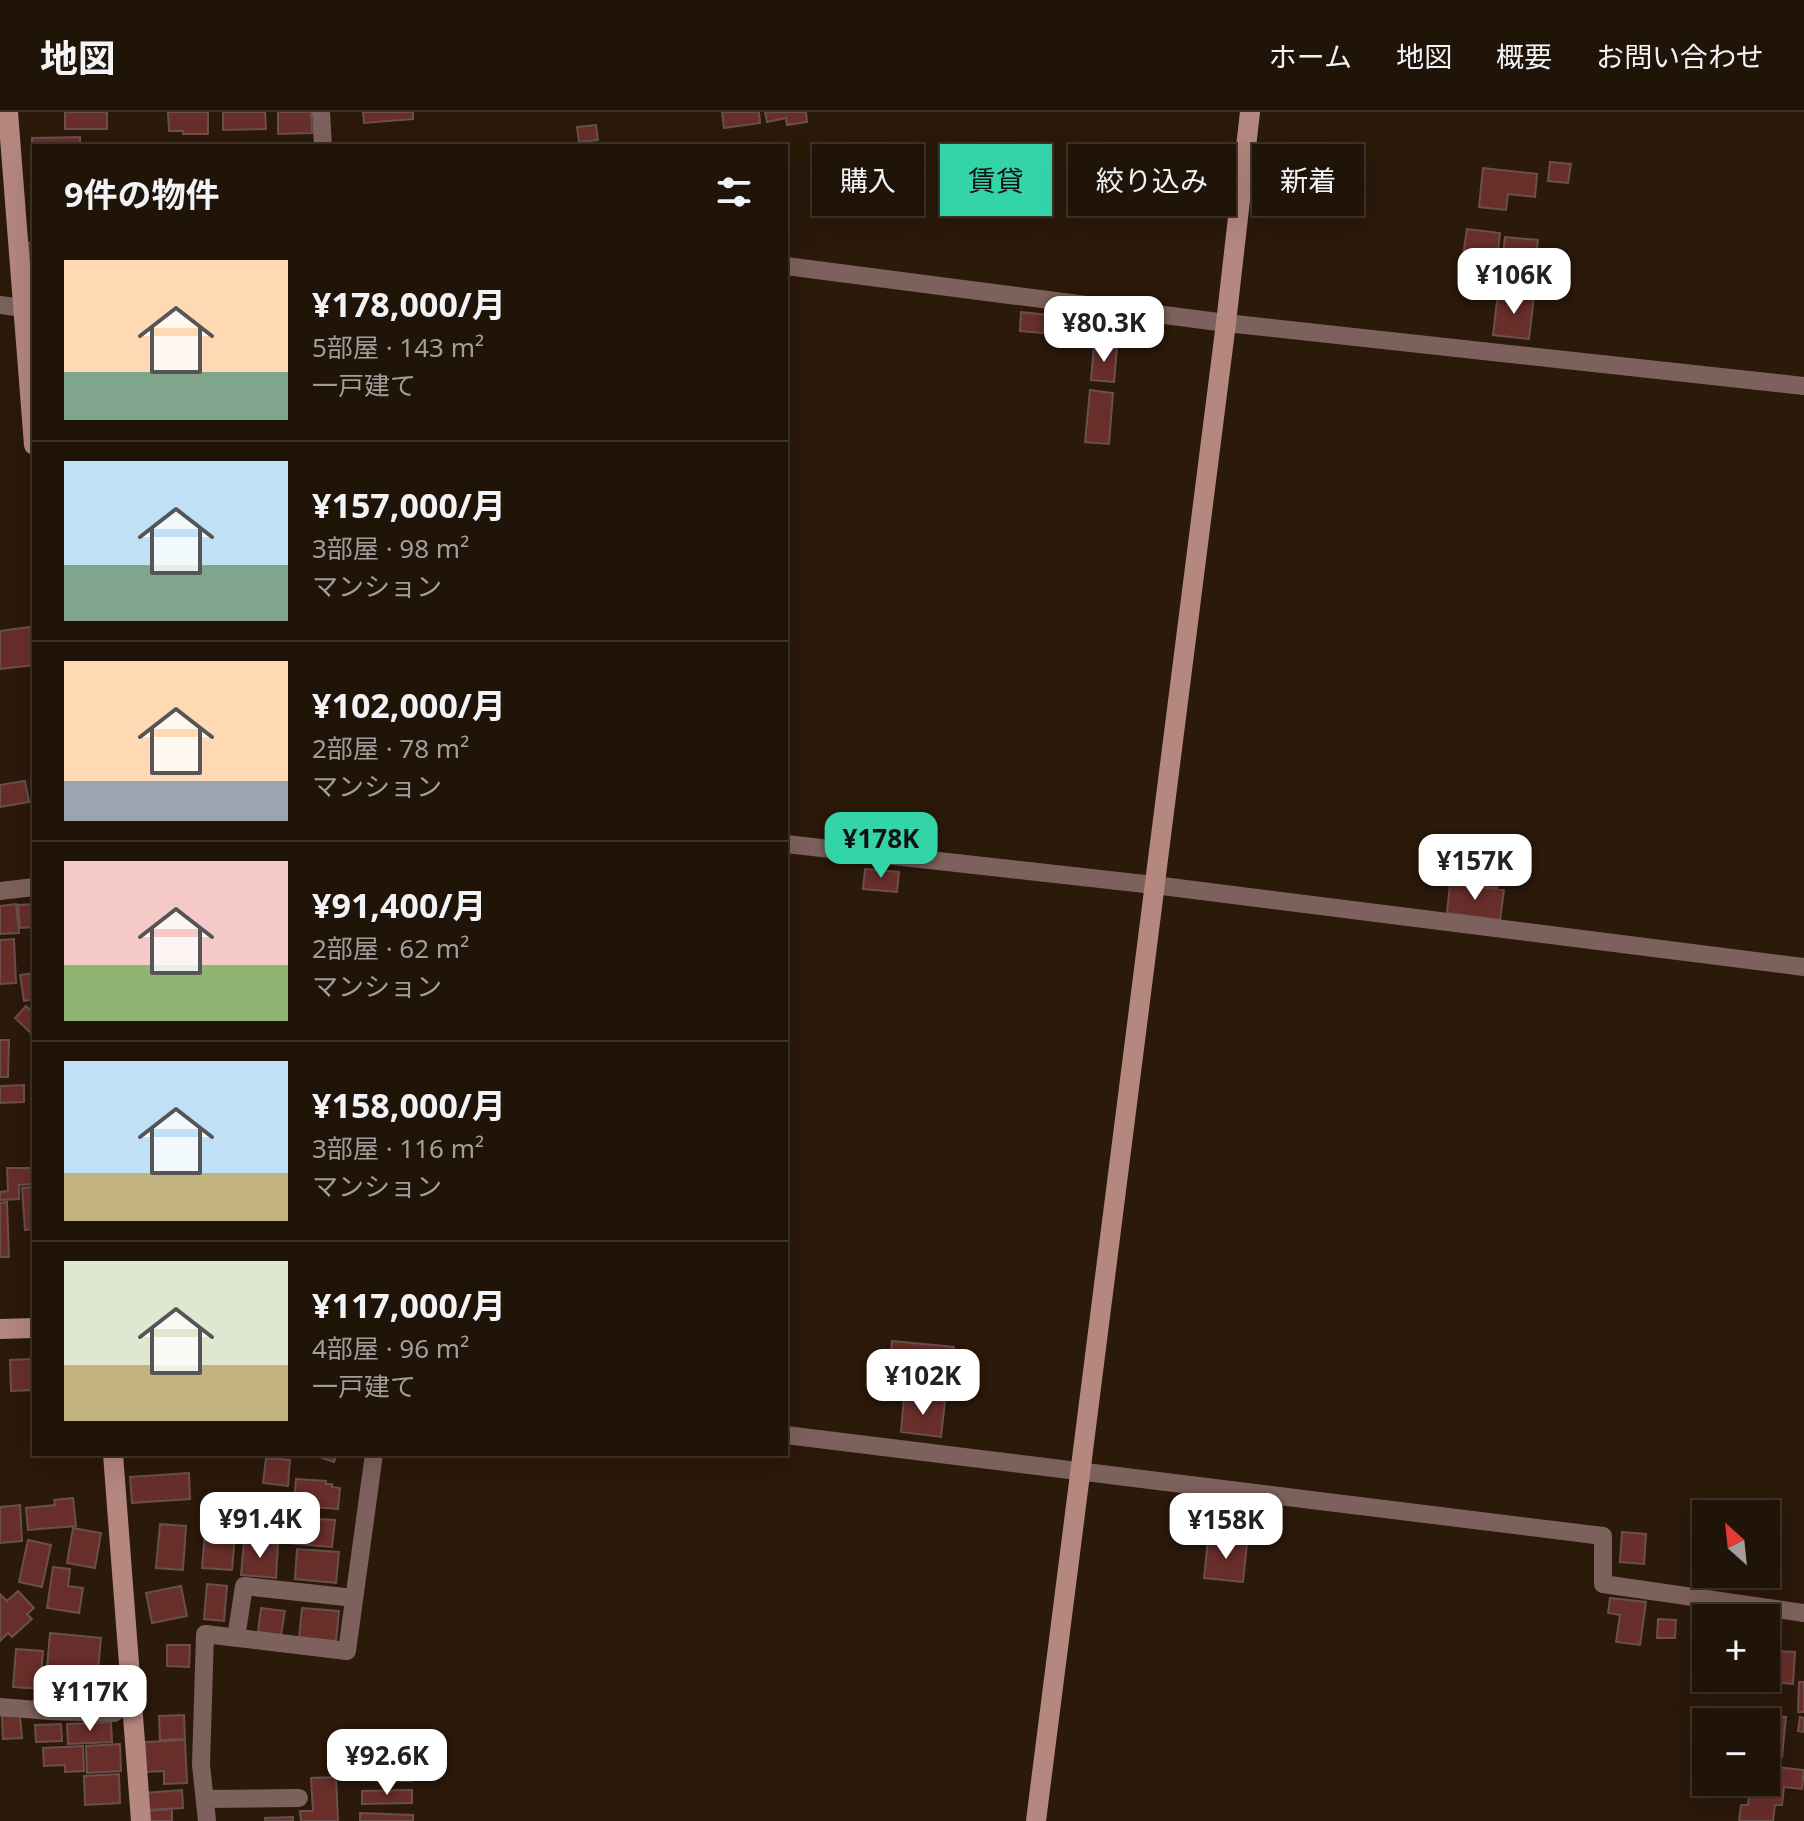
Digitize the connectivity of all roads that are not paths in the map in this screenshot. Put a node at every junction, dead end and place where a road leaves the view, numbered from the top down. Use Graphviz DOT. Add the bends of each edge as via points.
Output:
graph roads {
  1 [pos="8,112"];
  2 [pos="321,112"];
  3 [pos="1250,112"];
  4 [pos="323,144"];
  5 [pos="788,266"];
  6 [pos="0,305"];
  7 [pos="27,315"];
  8 [pos="1226,323"];
  9 [pos="1804,386"];
  10 [pos="32,408"];
  11 [pos="788,844"];
  12 [pos="1154,885"];
  13 [pos="32,887"];
  14 [pos="0,891"];
  15 [pos="1804,967"];
  16 [pos="32,1328"];
  17 [pos="0,1329"];
  18 [pos="788,1435"];
  19 [pos="113,1456"];
  20 [pos="374,1456"];
  21 [pos="1080,1471"];
  22 [pos="354,1598"];
  23 [pos="1804,1613"];
  24 [pos="236,1638"];
  25 [pos="132,1701"];
  26 [pos="0,1707"];
  27 [pos="299,1798"];
  28 [pos="205,1799"];
  29 [pos="141,1821"];
  30 [pos="207,1821"];
  31 [pos="1036,1821"];
  1 -- 7 [label="street"];
  2 -- 4 [label="street"];
  3 -- 8 [label="street"];
  5 -- 8 [label="street"];
  6 -- 7 [label="street"];
  7 -- 10 [label="street"];
  8 -- 9 [label="street"];
  8 -- 12 [label="street"];
  11 -- 12 [label="street"];
  12 -- 15 [label="street"];
  12 -- 21 [label="street"];
  13 -- 14 [label="street"];
  16 -- 17 [label="street"];
  18 -- 21 [label="street"];
  19 -- 25 [label="street"];
  20 -- 22 [label="street"];
  21 -- 23 [label="street" via="1603,1536 1603,1584"];
  21 -- 31 [label="street"];
  22 -- 24 [label="street" via="347,1651"];
  22 -- 24 [label="street" via="239,1580"];
  24 -- 28 [label="street" via="205,1634"];
  25 -- 26 [label="street" via="114,1713"];
  25 -- 29 [label="street"];
  27 -- 28 [label="street"];
  28 -- 30 [label="street"];
}
